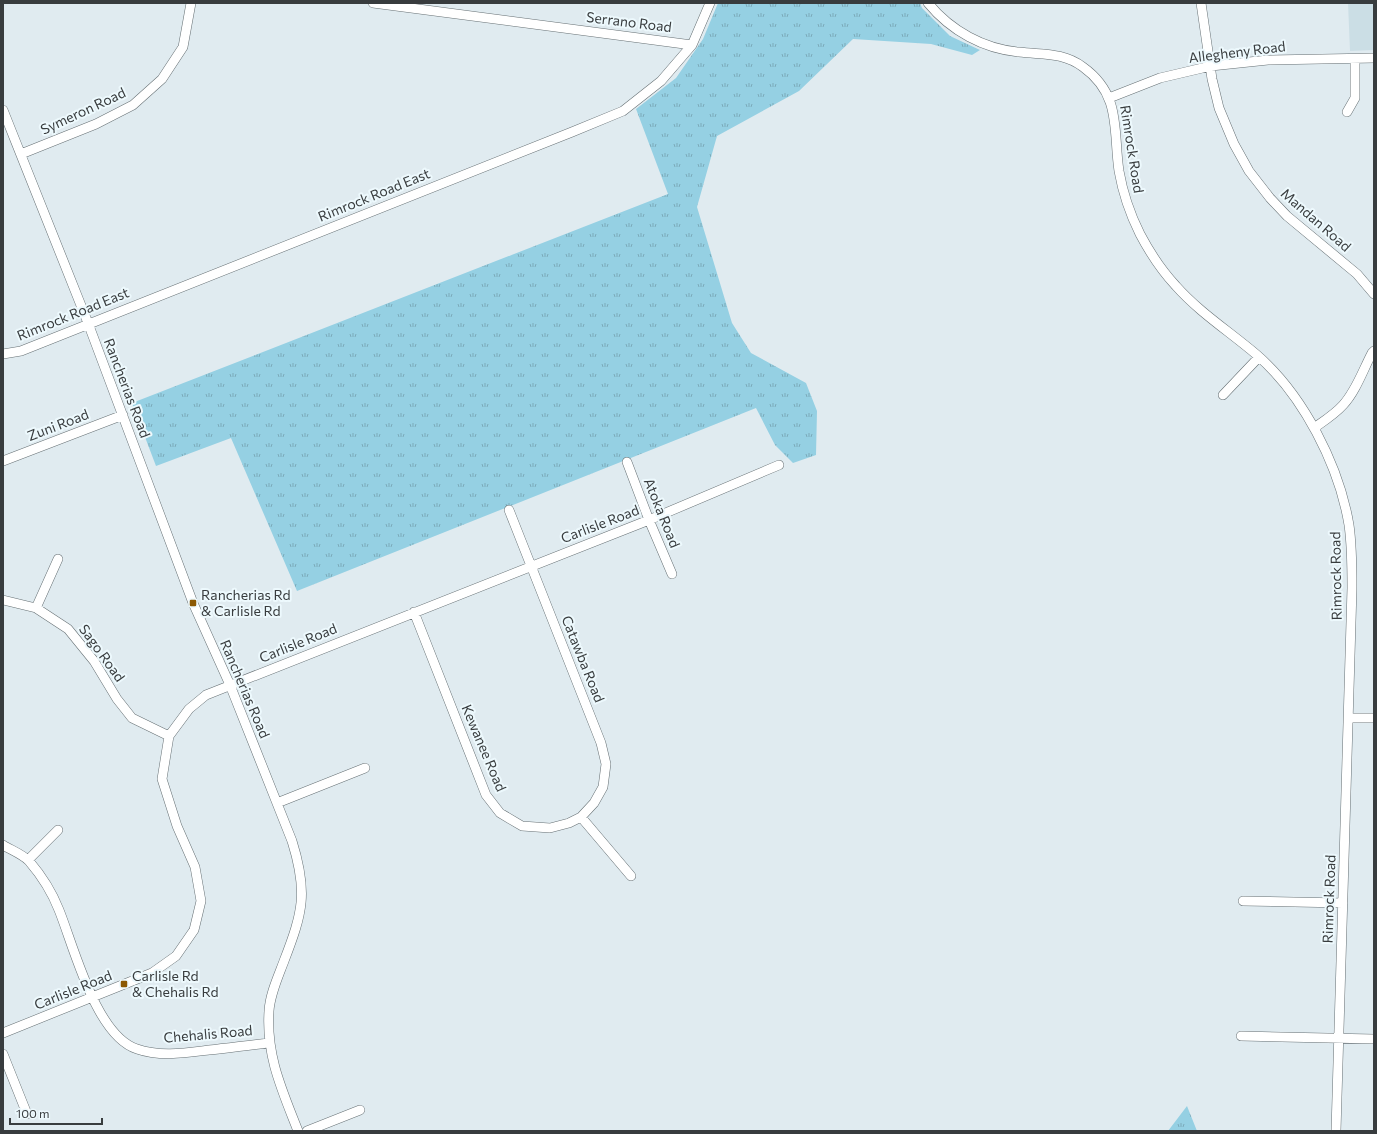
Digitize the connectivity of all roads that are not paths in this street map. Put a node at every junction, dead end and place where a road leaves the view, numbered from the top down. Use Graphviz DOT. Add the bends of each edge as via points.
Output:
graph roads {
  1 [pos="191,3"];
  2 [pos="373,3"];
  3 [pos="710,3"];
  4 [pos="928,3"];
  5 [pos="1201,3"];
  6 [pos="692,45"];
  7 [pos="1374,58"];
  8 [pos="1355,59"];
  9 [pos="1211,66"];
  10 [pos="1108,98"];
  11 [pos="3,110"];
  12 [pos="1347,112"];
  13 [pos="21,154"];
  14 [pos="1374,294"];
  15 [pos="88,323"];
  16 [pos="1374,351"];
  17 [pos="3,354"];
  18 [pos="1259,357"];
  19 [pos="1223,395"];
  20 [pos="123,415"];
  21 [pos="1314,428"];
  22 [pos="3,461"];
  23 [pos="627,462"];
  24 [pos="779,465"];
  25 [pos="509,510"];
  26 [pos="649,520"];
  27 [pos="58,559"];
  28 [pos="531,566"];
  29 [pos="672,574"];
  30 [pos="3,600"];
  31 [pos="36,608"];
  32 [pos="414,612"];
  33 [pos="230,685"];
  34 [pos="1349,718"];
  35 [pos="1374,718"];
  36 [pos="169,736"];
  37 [pos="365,768"];
  38 [pos="277,804"];
  39 [pos="581,817"];
  40 [pos="58,830"];
  41 [pos="3,845"];
  42 [pos="28,860"];
  43 [pos="631,876"];
  44 [pos="1243,901"];
  45 [pos="1343,904"];
  46 [pos="92,997"];
  47 [pos="3,1033"];
  48 [pos="1241,1036"];
  49 [pos="1339,1038"];
  50 [pos="1374,1039"];
  51 [pos="269,1043"];
  52 [pos="3,1054"];
  53 [pos="360,1110"];
  54 [pos="27,1114"];
  55 [pos="298,1131"];
  56 [pos="306,1131"];
  57 [pos="1336,1131"];
  1 -- 13 [label="street, Symeron Road" via="183,47 162,79 133,105 96,124"];
  2 -- 6 [label="street, Serrano Road"];
  3 -- 6 [label="street, Rimrock Road East"];
  4 -- 10 [label="street, Rimrock Road" via="958,31 976,42 1007,51 1051,54 1083,67 1095,78"];
  5 -- 9 [label="street, Mandan Road"];
  6 -- 15 [label="street, Rimrock Road East" via="661,81 623,111"];
  7 -- 8 [label="street, Allegheny Road"];
  8 -- 9 [label="street, Allegheny Road" via="1268,60"];
  8 -- 12 [label="street" via="1355,98"];
  9 -- 10 [label="street, Allegheny Road" via="1160,78"];
  9 -- 14 [label="street, Mandan Road" via="1219,108 1249,171 1287,216 1357,274"];
  10 -- 18 [label="street, Rimrock Road" via="1116,121 1119,170 1124,197 1143,239 1160,267 1177,287"];
  11 -- 13 [label="street, Rancherias Road"];
  13 -- 15 [label="street, Rancherias Road"];
  15 -- 17 [label="street, Rimrock Road East" via="21,351"];
  15 -- 20 [label="street, Rancherias Road"];
  16 -- 21 [label="street" via="1344,404"];
  18 -- 19 [label="street"];
  18 -- 21 [label="street, Rimrock Road" via="1277,375"];
  20 -- 22 [label="street, Zuni Road"];
  20 -- 33 [label="street, Rancherias Road" via="190,596"];
  21 -- 34 [label="street, Rimrock Road" via="1341,492 1349,525 1352,552"];
  23 -- 26 [label="street, Atoka Road"];
  24 -- 26 [label="street, Carlisle Road"];
  25 -- 28 [label="street, Catawba Road"];
  26 -- 28 [label="street, Carlisle Road"];
  26 -- 29 [label="street, Atoka Road"];
  27 -- 31 [label="street"];
  28 -- 32 [label="street, Carlisle Road"];
  28 -- 39 [label="street, Catawba Road" via="601,743 606,764 603,787 594,803"];
  30 -- 31 [label="street, Sago Road"];
  31 -- 36 [label="street, Sago Road" via="68,629 94,661 132,718"];
  32 -- 33 [label="street, Carlisle Road"];
  32 -- 39 [label="street, Kewanee Road" via="486,795 500,813 522,826 550,828"];
  33 -- 36 [label="street, Carlisle Road" via="206,695 189,709"];
  33 -- 38 [label="street, Rancherias Road"];
  34 -- 35 [label="street"];
  34 -- 45 [label="street, Rimrock Road"];
  36 -- 46 [label="street, Carlisle Road" via="162,779 195,867 202,901 194,930 176,956 152,973"];
  37 -- 38 [label="street"];
  38 -- 51 [label="street, Rancherias Road" via="298,858 302,893 294,935 269,1010"];
  39 -- 43 [label="street"];
  40 -- 42 [label="street"];
  41 -- 42 [label="street, Chehalis Road"];
  42 -- 46 [label="street, Chehalis Road" via="47,885 59,908"];
  44 -- 45 [label="street"];
  45 -- 49 [label="street, Rimrock Road"];
  46 -- 47 [label="street, Carlisle Road"];
  46 -- 51 [label="street, Chehalis Road" via="115,1035 136,1049 174,1054"];
  48 -- 49 [label="street"];
  49 -- 50 [label="street"];
  49 -- 57 [label="street, Rimrock Road"];
  51 -- 55 [label="street, Rancherias Road" via="276,1076"];
  52 -- 54 [label="street"];
  53 -- 56 [label="street"];
}
